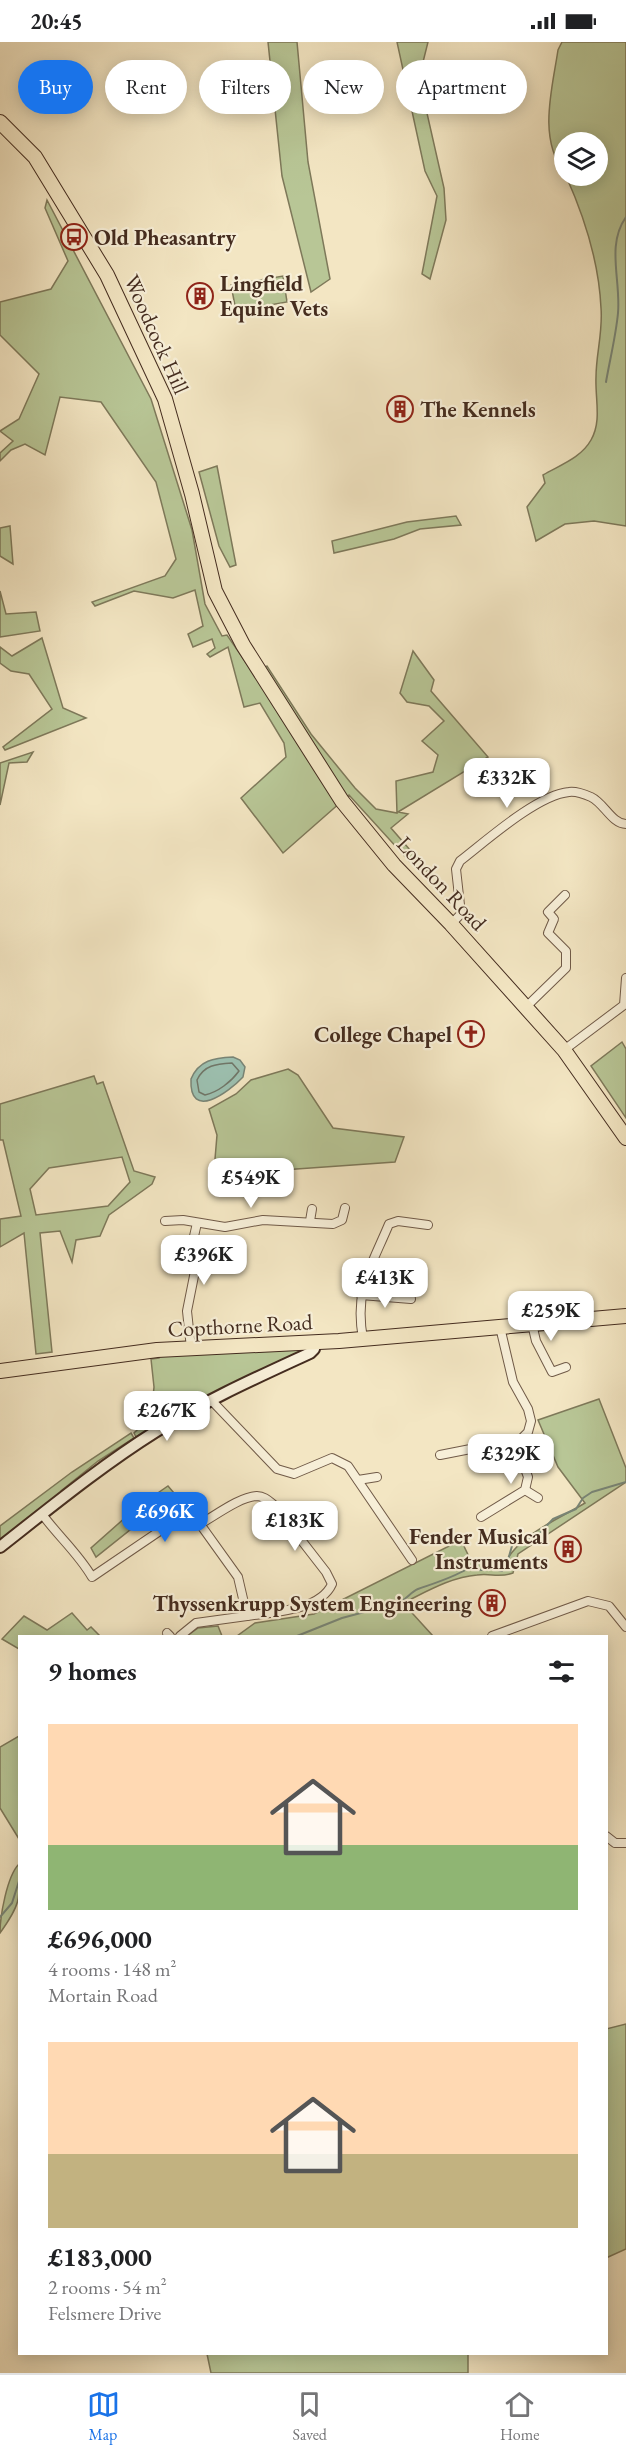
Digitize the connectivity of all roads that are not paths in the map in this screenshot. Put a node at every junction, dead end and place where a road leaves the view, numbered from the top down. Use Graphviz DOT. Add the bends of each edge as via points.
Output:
graph roads {
  1 [pos="0,122"];
  2 [pos="243,645"];
  3 [pos="626,824"];
  4 [pos="565,895"];
  5 [pos="451,924"];
  6 [pos="626,978"];
  7 [pos="526,1006"];
  8 [pos="625,1006"];
  9 [pos="564,1050"];
  10 [pos="626,1138"];
  11 [pos="345,1208"];
  12 [pos="312,1209"];
  13 [pos="165,1221"];
  14 [pos="310,1221"];
  15 [pos="197,1223"];
  16 [pos="428,1225"];
  17 [pos="361,1295"];
  18 [pos="411,1299"];
  19 [pos="626,1317"];
  20 [pos="532,1324"];
  21 [pos="500,1327"];
  22 [pos="363,1339"];
  23 [pos="315,1342"];
  24 [pos="191,1348"];
  25 [pos="566,1367"];
  26 [pos="0,1371"];
  27 [pos="212,1401"];
  28 [pos="516,1444"];
  29 [pos="440,1455"];
  30 [pos="377,1477"];
  31 [pos="358,1480"];
  32 [pos="525,1490"];
  33 [pos="538,1498"];
  34 [pos="42,1514"];
  35 [pos="481,1517"];
  36 [pos="200,1524"];
  37 [pos="0,1546"];
  38 [pos="412,1560"];
  39 [pos="247,1616"];
  40 [pos="626,1627"];
  41 [pos="181,1635"];
  42 [pos="495,1635"];
  43 [pos="608,1838"];
  44 [pos="626,1843"];
  1 -- 2 [label="highway, Woodcock Hill" via="35,157 107,274 165,399 215,591"];
  2 -- 5 [label="highway, London Road" via="342,801 394,865"];
  3 -- 5 [label="street" via="617,822 598,801 570,791 522,813 460,861 456,869 461,914"];
  4 -- 7 [label="street" via="548,912 554,919 548,933 566,951 566,968"];
  5 -- 7 [label="highway, London Road"];
  6 -- 8 [label="street"];
  7 -- 9 [label="highway, London Road"];
  8 -- 9 [label="street"];
  9 -- 10 [label="highway, London Road"];
  11 -- 14 [label="street" via="338,1223"];
  12 -- 14 [label="street"];
  13 -- 15 [label="street"];
  14 -- 15 [label="street" via="262,1220 225,1227"];
  15 -- 24 [label="street" via="192,1245 195,1271 187,1311"];
  16 -- 17 [label="street" via="398,1221 389,1224 371,1261"];
  17 -- 18 [label="street"];
  17 -- 22 [label="street" via="358,1313"];
  19 -- 20 [label="highway, Copthorne Road"];
  20 -- 21 [label="highway, Copthorne Road"];
  20 -- 25 [label="street" via="552,1372"];
  21 -- 22 [label="highway, Copthorne Road"];
  21 -- 28 [label="street" via="513,1382 531,1421 528,1432"];
  22 -- 23 [label="highway, Copthorne Road"];
  23 -- 24 [label="highway, Copthorne Road"];
  23 -- 27 [label="street" via="310,1353"];
  24 -- 26 [label="highway, Copthorne Road"];
  27 -- 31 [label="street" via="277,1469 294,1474 332,1458 348,1466"];
  27 -- 34 [label="street" via="106,1464"];
  28 -- 29 [label="street" via="501,1443"];
  28 -- 32 [label="street" via="528,1477"];
  30 -- 31 [label="street"];
  31 -- 38 [label="street"];
  32 -- 33 [label="street"];
  32 -- 35 [label="street"];
  34 -- 36 [label="street" via="80,1556 92,1577 170,1524 189,1519"];
  34 -- 37 [label="street"];
  36 -- 39 [label="street" via="238,1577"];
  36 -- 39 [label="street" via="241,1502 256,1496 264,1498 274,1505 332,1584 328,1593 299,1607"];
  39 -- 41 [label="street" via="196,1623"];
  40 -- 42 [label="street" via="609,1606 588,1601"];
  43 -- 44 [label="street" via="615,1843"];
}
